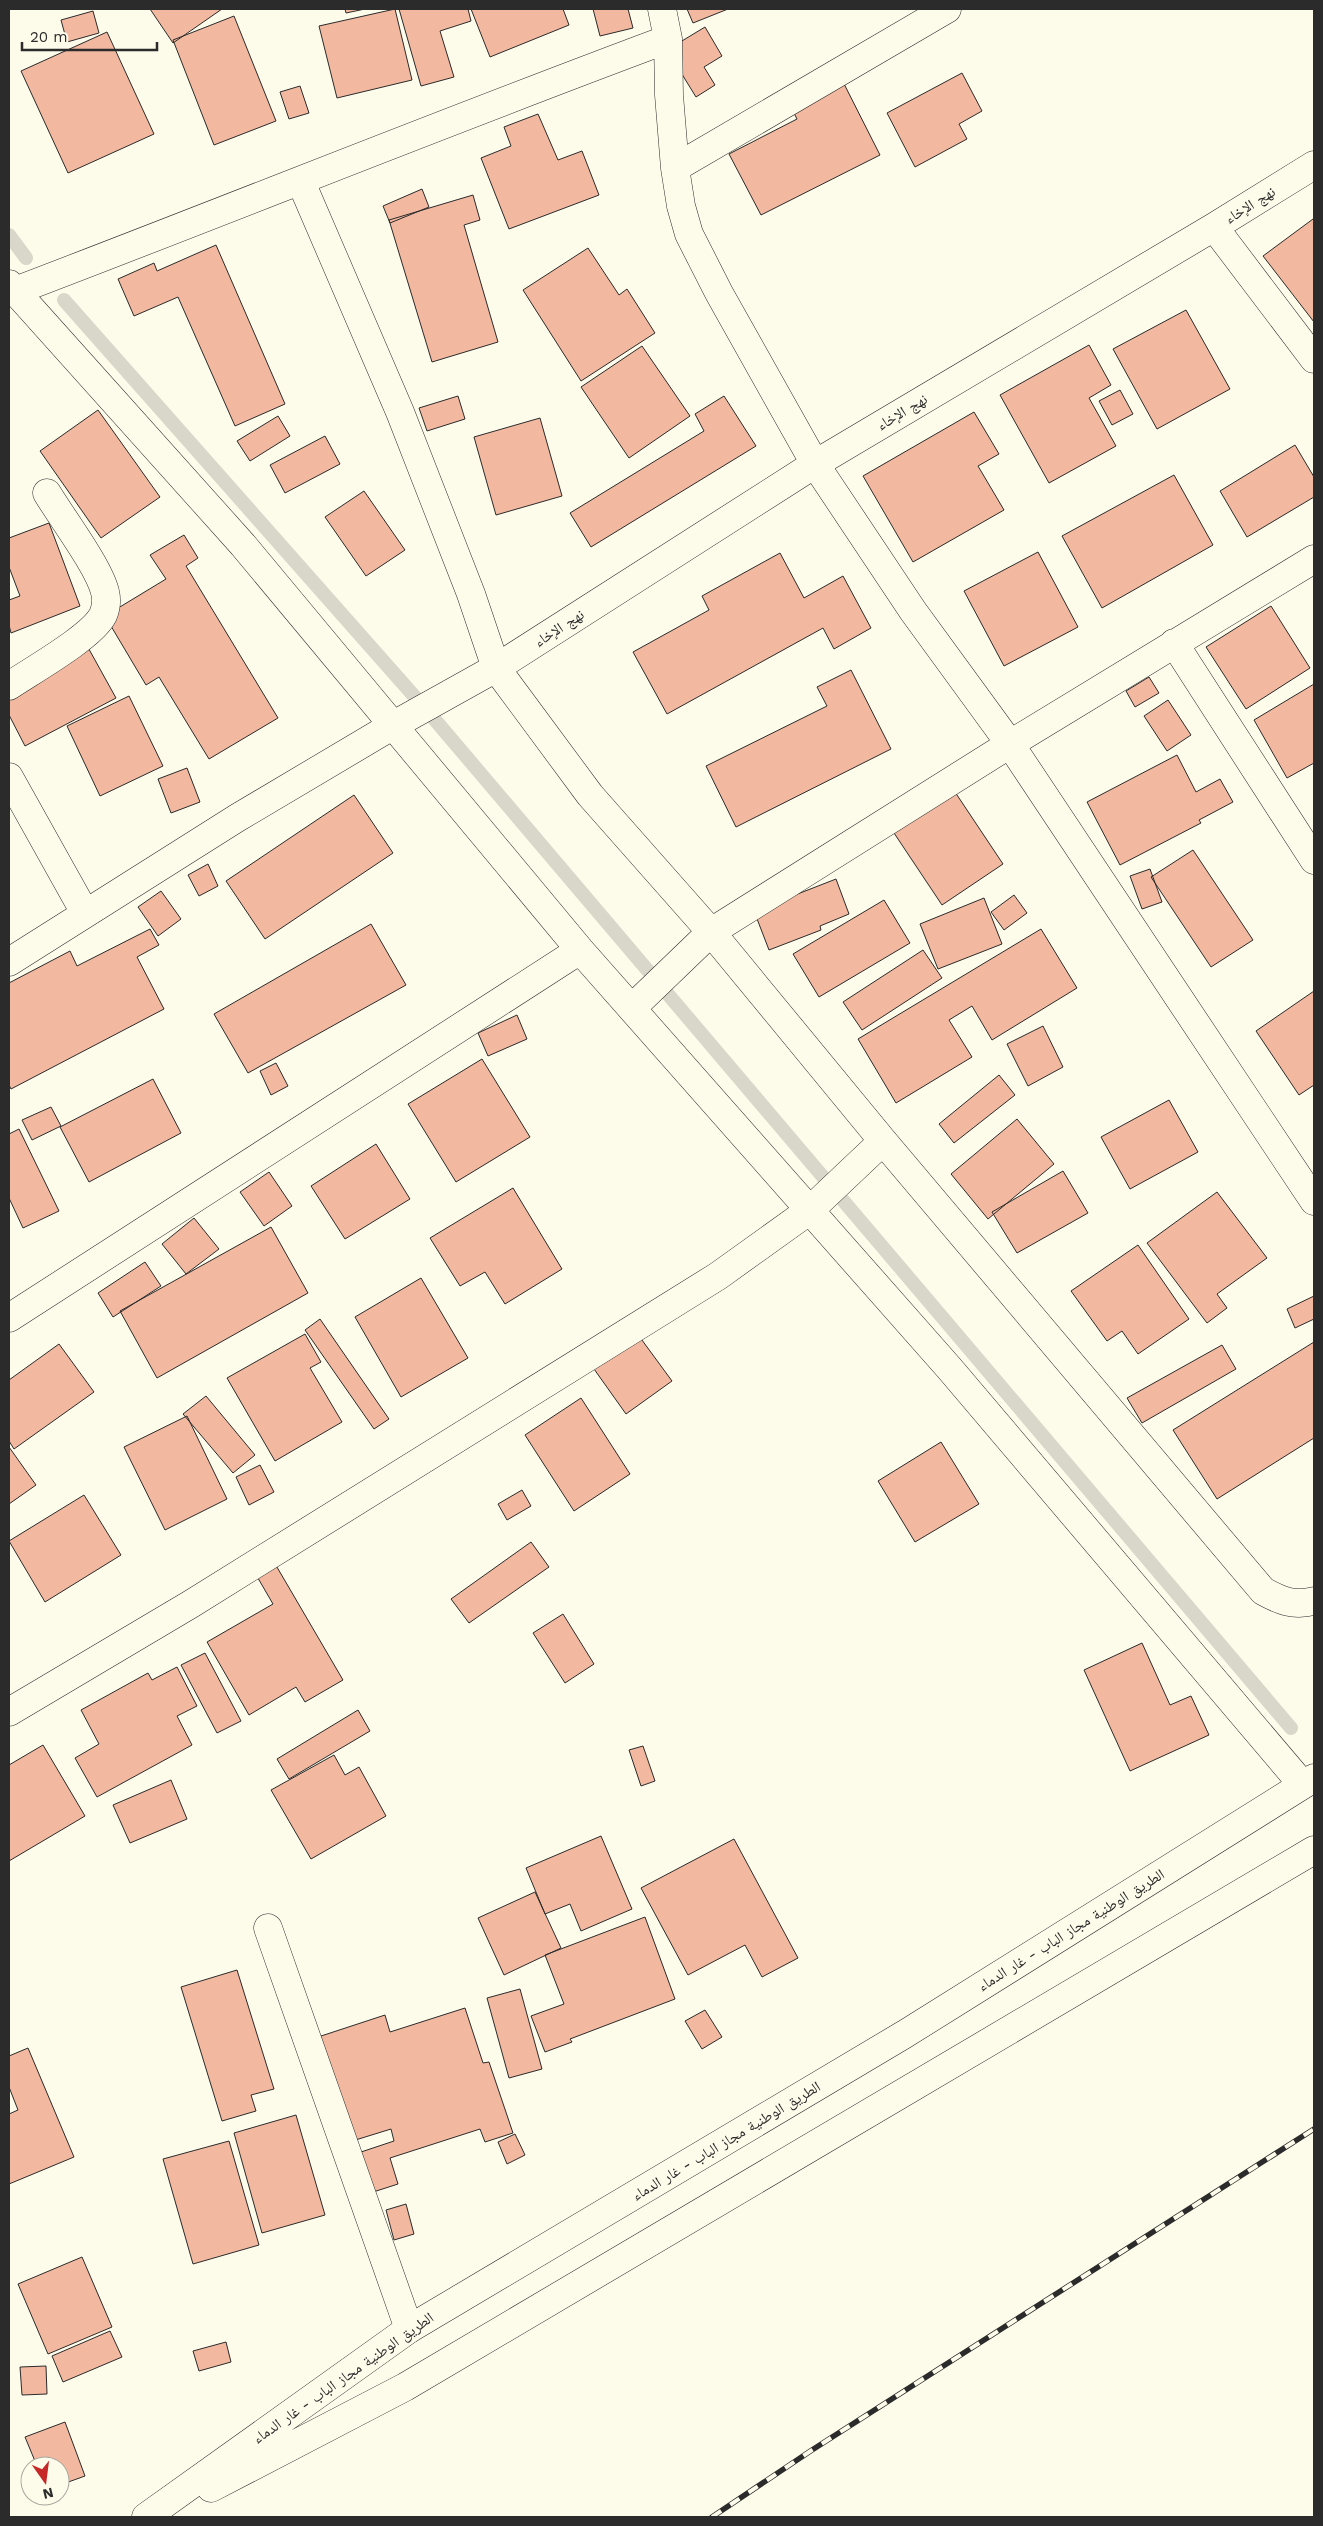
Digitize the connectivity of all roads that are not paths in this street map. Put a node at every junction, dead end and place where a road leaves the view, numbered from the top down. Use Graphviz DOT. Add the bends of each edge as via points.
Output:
graph roads {
  1 [pos="662,9"];
  2 [pos="947,9"];
  3 [pos="668,38"];
  4 [pos="1314,165"];
  5 [pos="675,168"];
  6 [pos="301,182"];
  7 [pos="1214,227"];
  8 [pos="12,287"];
  9 [pos="1314,359"];
  10 [pos="815,464"];
  11 [pos="47,493"];
  12 [pos="1314,559"];
  13 [pos="1174,643"];
  14 [pos="496,668"];
  15 [pos="9,686"];
  16 [pos="392,726"];
  17 [pos="1010,744"];
  18 [pos="9,777"];
  19 [pos="1314,860"];
  20 [pos="85,913"];
  21 [pos="711,932"];
  22 [pos="580,950"];
  23 [pos="9,962"];
  24 [pos="632,1008"];
  25 [pos="883,1141"];
  26 [pos="1310,1184"];
  27 [pos="810,1210"];
  28 [pos="9,1318"];
  29 [pos="1314,1601"];
  30 [pos="9,1712"];
  31 [pos="1308,1781"];
  32 [pos="1314,1850"];
  33 [pos="268,1928"];
  34 [pos="409,2329"];
  35 [pos="146,2517"];
  36 [pos="154,2517"];
  1 -- 3 [label="street"];
  2 -- 5 [label="street"];
  3 -- 5 [label="street"];
  3 -- 6 [label="street" via="477,110"];
  4 -- 7 [label="street, نهج الإخاء"];
  5 -- 10 [label="street" via="681,206 690,234 719,293"];
  6 -- 8 [label="street"];
  6 -- 14 [label="street" via="400,412 471,594"];
  7 -- 9 [label="street"];
  7 -- 10 [label="street, نهج الإخاء"];
  8 -- 16 [label="street" via="243,545"];
  10 -- 14 [label="street, نهج الإخاء"];
  10 -- 17 [label="street" via="913,611"];
  11 -- 15 [label="street" via="99,578 106,606 91,630"];
  12 -- 13 [label="street"];
  13 -- 17 [label="street"];
  13 -- 19 [label="street"];
  14 -- 16 [label="street, نهج الإخاء"];
  14 -- 21 [label="street" via="590,795"];
  16 -- 20 [label="street, نهج الإخاء"];
  16 -- 22 [label="street"];
  17 -- 21 [label="street"];
  17 -- 26 [label="street"];
  18 -- 20 [label="street"];
  20 -- 23 [label="street, نهج الإخاء"];
  21 -- 24 [label="street"];
  21 -- 25 [label="street"];
  22 -- 24 [label="street"];
  22 -- 28 [label="street"];
  24 -- 27 [label="street"];
  25 -- 27 [label="street"];
  25 -- 29 [label="street" via="1263,1591 1281,1602"];
  27 -- 30 [label="street" via="718,1276 191,1604"];
  27 -- 31 [label="street"];
  31 -- 34 [label="street, الطريق الوطنية مجاز الباب - غار الدماء" via="905,2034"];
  32 -- 36 [label="street, الطريق الوطنية مجاز الباب - غار الدماء" via="405,2388"];
  33 -- 34 [label="street"];
  34 -- 35 [label="street, الطريق الوطنية مجاز الباب - غار الدماء"];
}
